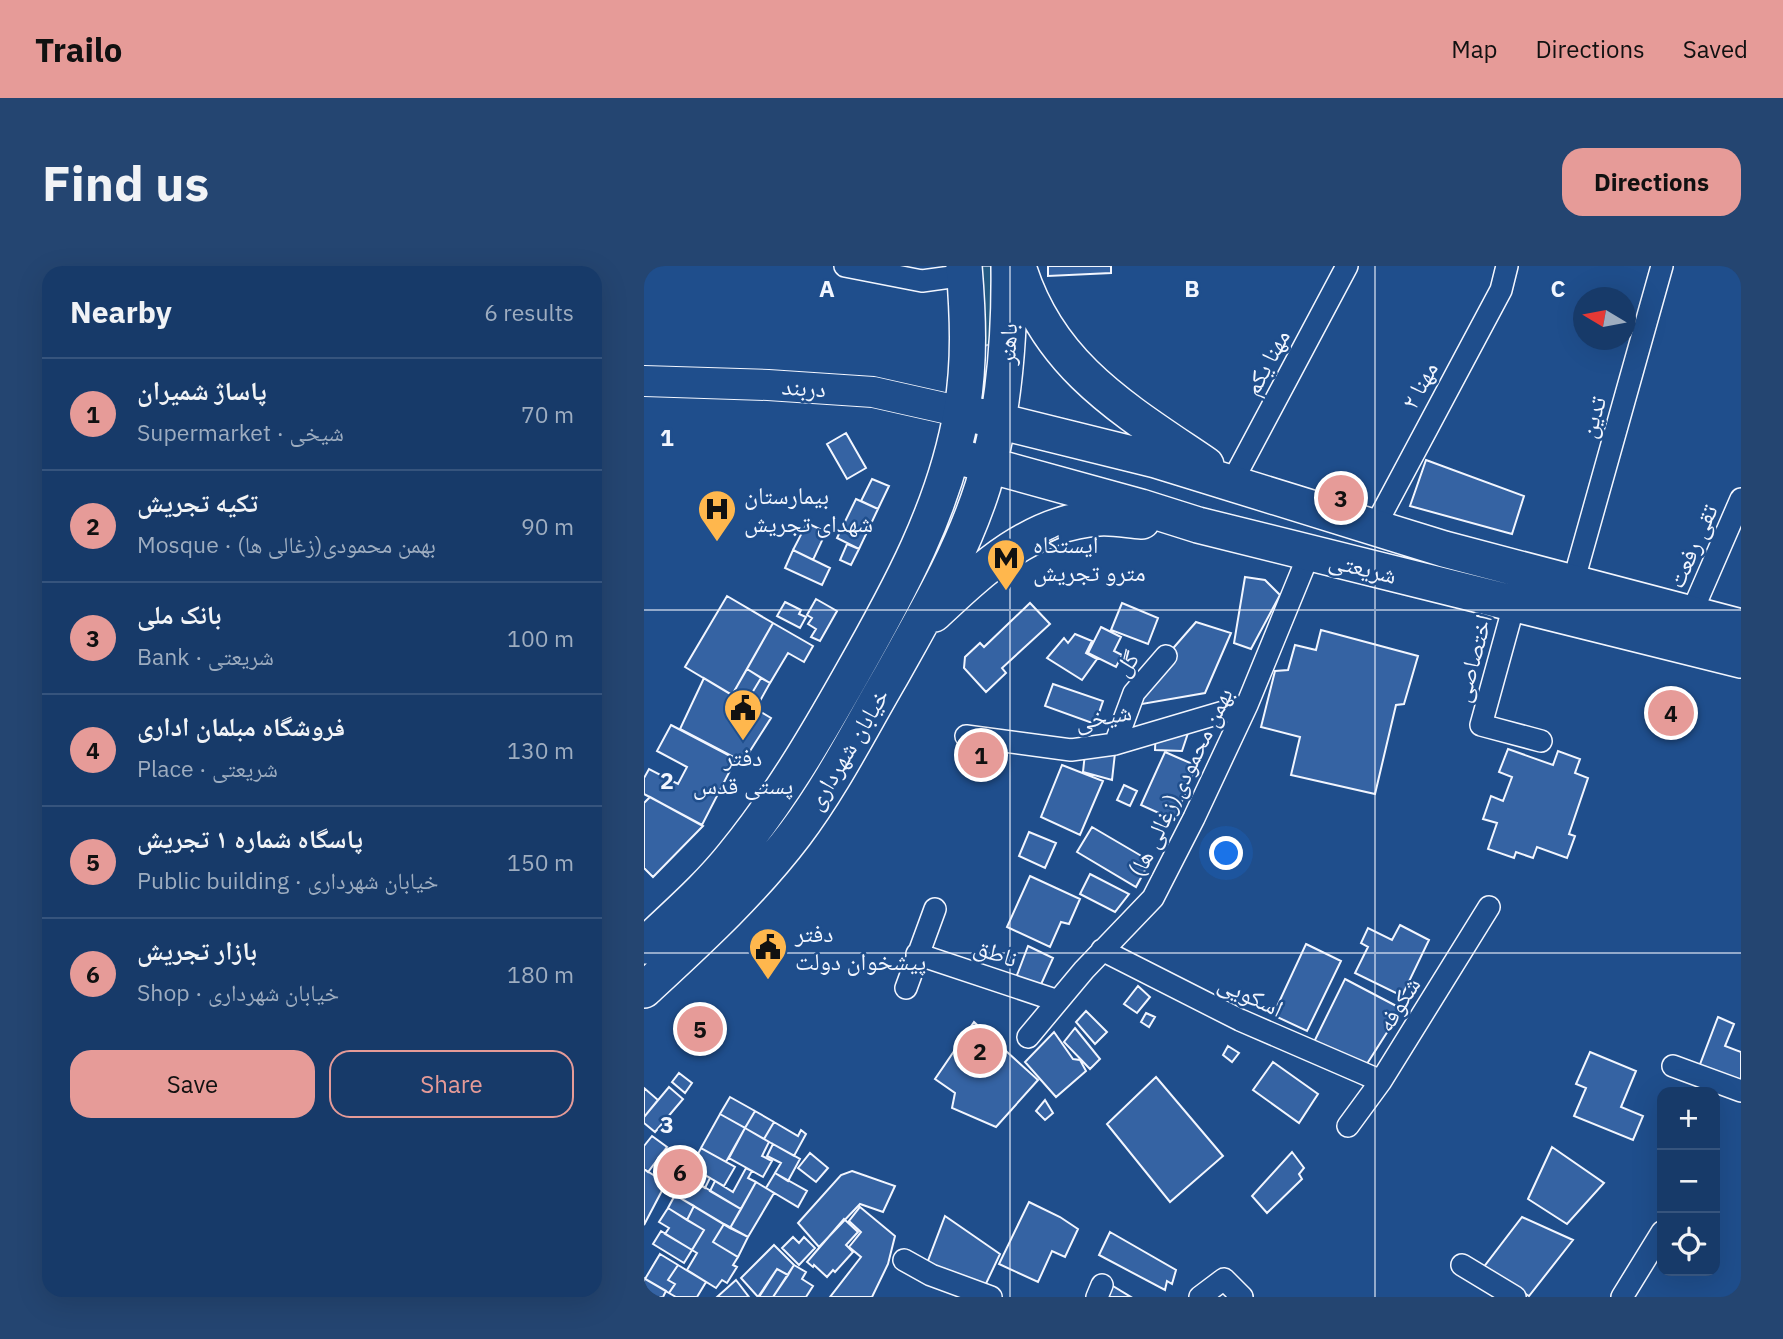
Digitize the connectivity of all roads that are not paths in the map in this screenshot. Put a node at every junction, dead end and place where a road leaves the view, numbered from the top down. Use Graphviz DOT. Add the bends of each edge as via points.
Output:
graph roads {
  1 [pos="845,266"];
  2 [pos="1009,266"];
  3 [pos="1018,266"];
  4 [pos="1347,266"];
  5 [pos="1507,266"];
  6 [pos="1662,266"];
  7 [pos="965,271"];
  8 [pos="644,382"];
  9 [pos="962,412"];
  10 [pos="999,421"];
  11 [pos="952,455"];
  12 [pos="1156,460"];
  13 [pos="988,466"];
  14 [pos="1233,482"];
  15 [pos="1741,499"];
  16 [pos="1141,507"];
  17 [pos="1198,525"];
  18 [pos="1374,528"];
  19 [pos="1310,554"];
  20 [pos="1573,583"];
  21 [pos="1514,605"];
  22 [pos="1691,614"];
  23 [pos="1741,627"];
  24 [pos="919,628"];
  25 [pos="1166,656"];
  26 [pos="1741,660"];
  27 [pos="1247,705"];
  28 [pos="966,736"];
  29 [pos="1541,741"];
  30 [pos="1115,744"];
  31 [pos="1489,908"];
  32 [pos="935,909"];
  33 [pos="644,946"];
  34 [pos="1102,950"];
  35 [pos="917,954"];
  36 [pos="906,988"];
  37 [pos="644,990"];
  38 [pos="1058,1001"];
  39 [pos="1028,1037"];
  40 [pos="1673,1066"];
  41 [pos="1381,1081"];
  42 [pos="1741,1091"];
  43 [pos="1348,1126"];
  44 [pos="1657,1240"];
  45 [pos="904,1260"];
  46 [pos="1462,1265"];
  47 [pos="991,1297"];
  48 [pos="1200,1297"];
  49 [pos="1242,1297"];
  50 [pos="1515,1297"];
  51 [pos="1622,1297"];
  1 -- 7 [label="street" via="922,281"];
  2 -- 10 [label="main road, باهنر" via="1008,355"];
  3 -- 14 [label="main road" via="1046,331 1093,385"];
  4 -- 14 [label="street, مهنا یکم"];
  5 -- 18 [label="street, مهنا ۲" via="1502,290"];
  6 -- 20 [label="street, تدین"];
  7 -- 9 [label="main road, باهنر" via="968,348"];
  8 -- 9 [label="main road, دربند" via="873,392"];
  9 -- 10 [label="main road, شریعتی"];
  9 -- 11 [label="main road, باهنر"];
  10 -- 12 [label="main road, شریعتی"];
  10 -- 13 [label="main road, باهنر"];
  11 -- 13 [label="main road, شریعتی"];
  11 -- 33 [label="main road, خیابان شهرداری" via="922,541 790,778 704,890"];
  12 -- 14 [label="main road, شریعتی"];
  12 -- 16 [label="main road" via="1133,462 1119,473 1124,489"];
  13 -- 16 [label="main road, شریعتی"];
  13 -- 24 [label="main road, خیابان شهرداری" via="953,559"];
  14 -- 18 [label="main road, شریعتی"];
  15 -- 22 [label="street, تقی رفعت"];
  16 -- 17 [label="main road, شریعتی"];
  17 -- 19 [label="main road, شریعتی"];
  17 -- 24 [label="main road" via="1100,518 1046,529 1014,546"];
  18 -- 20 [label="main road, شریعتی"];
  19 -- 21 [label="main road, شریعتی"];
  19 -- 27 [label="street, بهمن محمودی(زغالی ها)"];
  20 -- 22 [label="main road, شریعتی"];
  21 -- 26 [label="main road, شریعتی"];
  21 -- 29 [label="street, اختصاصی" via="1481,725"];
  22 -- 23 [label="main road, شریعتی"];
  24 -- 37 [label="main road, خیابان شهرداری" via="795,835 727,913"];
  25 -- 30 [label="street, گل" via="1134,693"];
  27 -- 30 [label="street, شیخی"];
  27 -- 34 [label="street, بهمن محمودی(زغالی ها)" via="1153,898"];
  28 -- 30 [label="street, شیخی" via="1071,750"];
  31 -- 41 [label="street, شکوفه"];
  32 -- 35 [label="street"];
  34 -- 38 [label="street, بهمن محمودی(زغالی ها)"];
  34 -- 41 [label="street, اسکویی" via="1240,1020"];
  35 -- 36 [label="street"];
  35 -- 38 [label="street, ناطق"];
  38 -- 39 [label="street, بهمن محمودی(زغالی ها)"];
  40 -- 42 [label="street"];
  41 -- 43 [label="street, شکوفه"];
  44 -- 51 [label="street"];
  45 -- 47 [label="street"];
  46 -- 50 [label="street"];
  48 -- 49 [label="street" via="1224,1279"];
}
